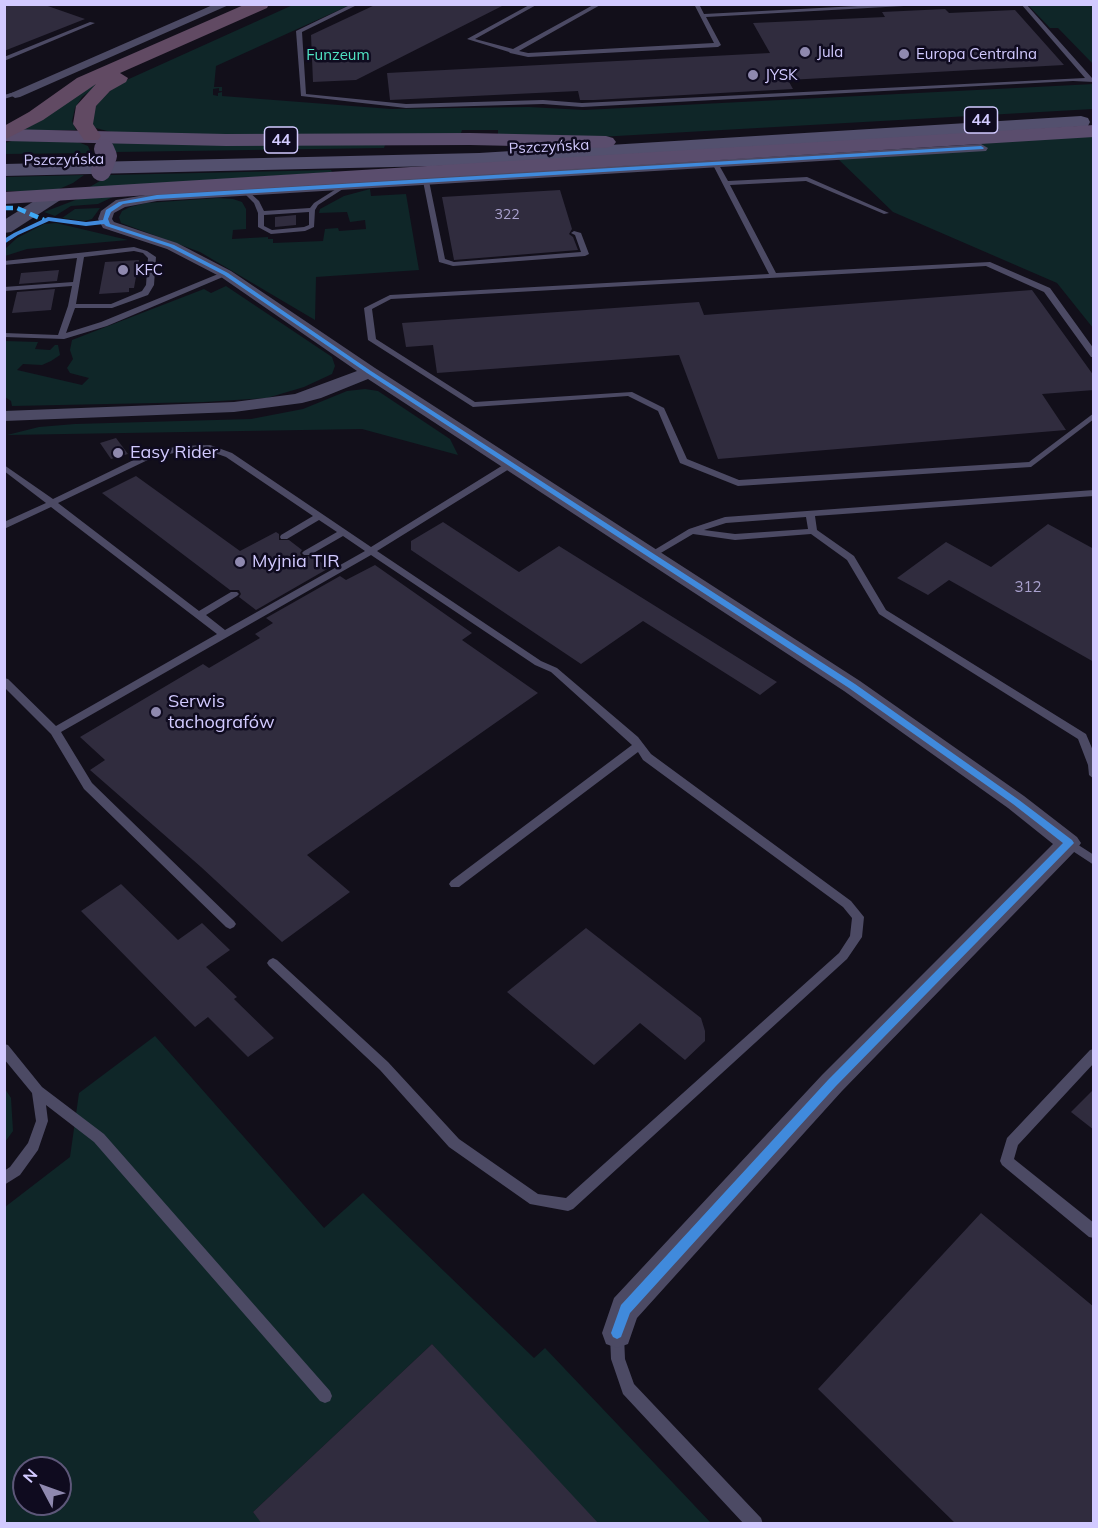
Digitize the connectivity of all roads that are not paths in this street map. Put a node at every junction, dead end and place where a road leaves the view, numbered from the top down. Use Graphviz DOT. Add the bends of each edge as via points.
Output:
graph roads {
  1 [pos="226,4"];
  2 [pos="357,4"];
  3 [pos="536,4"];
  4 [pos="600,4"];
  5 [pos="696,4"];
  6 [pos="938,4"];
  7 [pos="1023,4"];
  8 [pos="267,7"];
  9 [pos="702,16"];
  10 [pos="92,23"];
  11 [pos="512,52"];
  12 [pos="4,59"];
  13 [pos="1092,80"];
  14 [pos="10,95"];
  15 [pos="1090,122"];
  16 [pos="4,134"];
  17 [pos="98,142"];
  18 [pos="632,142"];
  19 [pos="981,148"];
  20 [pos="4,162"];
  21 [pos="716,165"];
  22 [pos="4,170"];
  23 [pos="426,181"];
  24 [pos="726,183"];
  25 [pos="344,186"];
  26 [pos="246,192"];
  27 [pos="56,195"];
  28 [pos="4,198"];
  29 [pos="312,210"];
  30 [pos="261,213"];
  31 [pos="886,213"];
  32 [pos="4,228"];
  33 [pos="574,233"];
  34 [pos="81,255"];
  35 [pos="4,263"];
  36 [pos="226,274"];
  37 [pos="774,276"];
  38 [pos="75,284"];
  39 [pos="4,289"];
  40 [pos="72,306"];
  41 [pos="4,335"];
  42 [pos="61,337"];
  43 [pos="1094,355"];
  44 [pos="369,372"];
  45 [pos="1094,415"];
  46 [pos="4,416"];
  47 [pos="511,464"];
  48 [pos="4,467"];
  49 [pos="1094,493"];
  50 [pos="52,503"];
  51 [pos="810,513"];
  52 [pos="320,516"];
  53 [pos="4,526"];
  54 [pos="692,531"];
  55 [pos="813,531"];
  56 [pos="344,532"];
  57 [pos="284,537"];
  58 [pos="371,551"];
  59 [pos="307,553"];
  60 [pos="651,555"];
  61 [pos="234,594"];
  62 [pos="199,615"];
  63 [pos="224,634"];
  64 [pos="4,681"];
  65 [pos="55,731"];
  66 [pos="639,746"];
  67 [pos="1094,775"];
  68 [pos="1070,843"];
  69 [pos="1094,861"];
  70 [pos="455,884"];
  71 [pos="230,924"];
  72 [pos="273,963"];
  73 [pos="4,1049"];
  74 [pos="1094,1054"];
  75 [pos="38,1091"];
  76 [pos="4,1179"];
  77 [pos="1094,1232"];
  78 [pos="617,1333"];
  79 [pos="325,1396"];
  80 [pos="755,1524"];
  1 -- 14 [label="street"];
  2 -- 13 [label="lane" via="299,31 303,95 406,106 543,102 582,105"];
  3 -- 11 [label="lane" via="470,39"];
  4 -- 11 [label="lane"];
  5 -- 9 [label="lane"];
  6 -- 9 [label="lane"];
  7 -- 13 [label="lane"];
  8 -- 16 [label="highway" via="84,82"];
  8 -- 17 [label="highway" via="103,87 92,97 83,116 83,124"];
  9 -- 11 [label="lane" via="718,45 528,56"];
  10 -- 12 [label="lane"];
  15 -- 18 [label="main road, Pszczyńska / 44"];
  15 -- 22 [label="main road, Pszczyńska" via="489,158"];
  15 -- 27 [label="main road, 44" via="929,140"];
  16 -- 17 [label="main road"];
  17 -- 18 [label="main road, 44"];
  17 -- 27 [label="main road, bridge" via="107,156 101,171 85,183"];
  18 -- 20 [label="main road, Pszczyńska" via="418,153"];
  19 -- 21 [label="street"];
  21 -- 23 [label="street"];
  21 -- 24 [label="lane"];
  23 -- 25 [label="street"];
  23 -- 33 [label="lane" via="442,260 453,264 585,254 578,233"];
  24 -- 31 [label="lane" via="807,179"];
  24 -- 37 [label="lane"];
  25 -- 26 [label="street"];
  25 -- 29 [label="lane"];
  26 -- 30 [label="lane" via="257,202"];
  26 -- 36 [label="street" via="130,201 108,211 105,219 108,225 172,246"];
  27 -- 28 [label="main road, 44"];
  27 -- 32 [label="street"];
  29 -- 30 [label="lane"];
  29 -- 30 [label="lane" via="312,226 271,232 261,227"];
  34 -- 35 [label="lane"];
  34 -- 38 [label="lane"];
  34 -- 40 [label="lane" via="134,249 145,252 152,257 150,285 145,294 112,306"];
  36 -- 42 [label="lane" via="104,324"];
  36 -- 44 [label="street"];
  37 -- 43 [label="lane" via="987,264 1047,291"];
  37 -- 45 [label="lane" via="390,297 368,308 372,340 473,405 629,394 661,410 683,460 738,483 1031,464"];
  38 -- 39 [label="lane"];
  38 -- 40 [label="lane"];
  40 -- 42 [label="lane"];
  41 -- 42 [label="lane"];
  44 -- 46 [label="street" via="296,399 234,407"];
  44 -- 47 [label="street"];
  47 -- 58 [label="lane"];
  47 -- 60 [label="street"];
  48 -- 50 [label="lane"];
  49 -- 51 [label="lane"];
  50 -- 52 [label="lane" via="151,455 179,448 210,448 229,455"];
  50 -- 53 [label="lane"];
  50 -- 62 [label="lane"];
  51 -- 54 [label="lane" via="725,520"];
  51 -- 55 [label="lane"];
  52 -- 56 [label="lane"];
  52 -- 57 [label="lane"];
  54 -- 55 [label="lane" via="735,537"];
  54 -- 60 [label="lane"];
  55 -- 67 [label="lane" via="852,558 882,612 1082,737"];
  56 -- 58 [label="lane"];
  56 -- 59 [label="lane"];
  58 -- 63 [label="lane"];
  58 -- 66 [label="lane" via="554,670"];
  60 -- 68 [label="street" via="852,686"];
  61 -- 62 [label="lane"];
  62 -- 63 [label="lane"];
  63 -- 65 [label="lane"];
  64 -- 65 [label="lane"];
  65 -- 71 [label="lane" via="87,786"];
  66 -- 70 [label="lane"];
  66 -- 72 [label="lane" via="647,757 847,904 858,917 856,937 843,956 568,1205 536,1200 454,1143 384,1066"];
  68 -- 69 [label="lane"];
  68 -- 78 [label="street" via="832,1083 625,1309"];
  73 -- 75 [label="lane"];
  74 -- 77 [label="lane" via="1012,1142 1006,1161"];
  75 -- 76 [label="lane" via="42,1121 33,1146"];
  75 -- 79 [label="lane" via="99,1138"];
  78 -- 80 [label="lane" via="618,1359 628,1389"];
}
